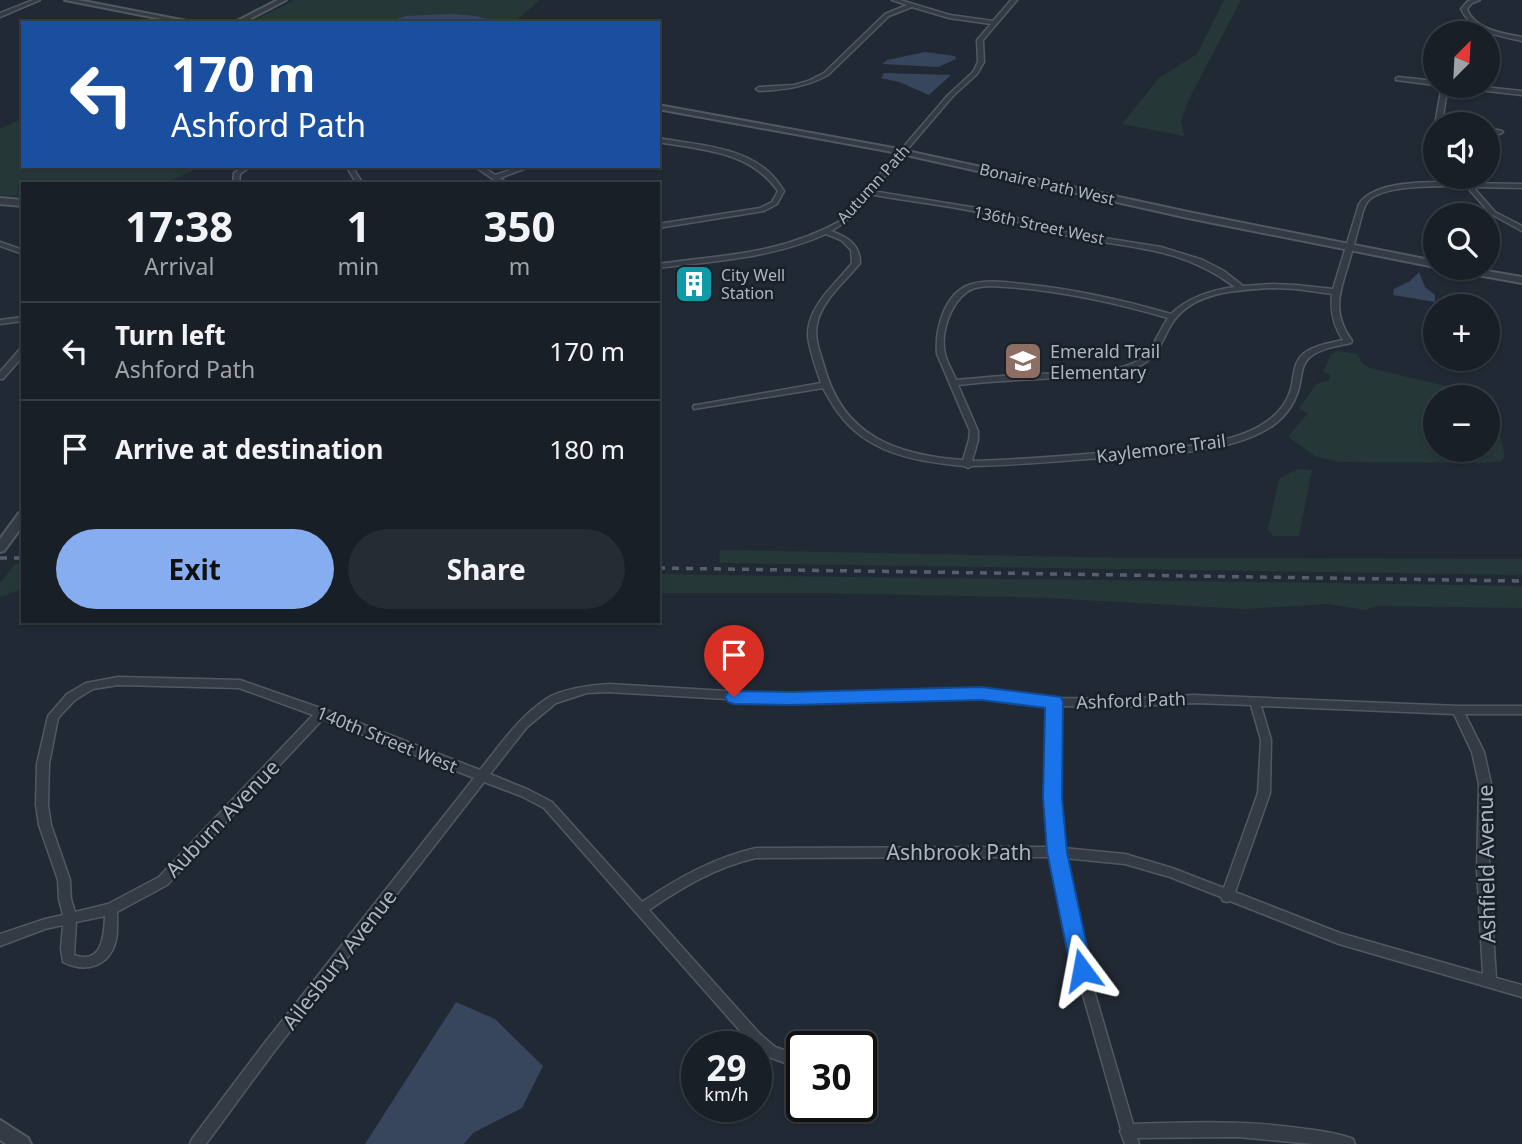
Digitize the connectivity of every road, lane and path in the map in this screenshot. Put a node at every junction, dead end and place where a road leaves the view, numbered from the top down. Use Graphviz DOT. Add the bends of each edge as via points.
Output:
graph roads {
  1 [pos="37,0"];
  2 [pos="68,0"];
  3 [pos="283,0"];
  4 [pos="895,0"];
  5 [pos="1014,0"];
  6 [pos="1477,0"];
  7 [pos="911,5"];
  8 [pos="0,15"];
  9 [pos="183,21"];
  10 [pos="240,21"];
  11 [pos="993,23"];
  12 [pos="1522,39"];
  13 [pos="1398,79"];
  14 [pos="1423,82"];
  15 [pos="759,89"];
  16 [pos="1500,90"];
  17 [pos="1522,93"];
  18 [pos="660,107"];
  19 [pos="660,140"];
  20 [pos="902,152"];
  21 [pos="245,168"];
  22 [pos="480,168"];
  23 [pos="523,168"];
  24 [pos="495,177"];
  25 [pos="236,182"];
  26 [pos="502,182"];
  27 [pos="1423,186"];
  28 [pos="1500,186"];
  29 [pos="1522,186"];
  30 [pos="1471,189"];
  31 [pos="868,192"];
  32 [pos="0,201"];
  33 [pos="21,203"];
  34 [pos="660,226"];
  35 [pos="1522,229"];
  36 [pos="826,232"];
  37 [pos="0,244"];
  38 [pos="1352,248"];
  39 [pos="21,251"];
  40 [pos="1423,262"];
  41 [pos="660,266"];
  42 [pos="1500,276"];
  43 [pos="1522,280"];
  44 [pos="1242,288"];
  45 [pos="1335,292"];
  46 [pos="1172,317"];
  47 [pos="21,319"];
  48 [pos="0,322"];
  49 [pos="21,353"];
  50 [pos="0,377"];
  51 [pos="953,383"];
  52 [pos="825,384"];
  53 [pos="697,407"];
  54 [pos="968,465"];
  55 [pos="21,518"];
  56 [pos="0,548"];
  57 [pos="1054,702"];
  58 [pos="1255,702"];
  59 [pos="1458,710"];
  60 [pos="1522,710"];
  61 [pos="322,713"];
  62 [pos="483,777"];
  63 [pos="1057,852"];
  64 [pos="1227,897"];
  65 [pos="111,909"];
  66 [pos="641,909"];
  67 [pos="70,918"];
  68 [pos="0,940"];
  69 [pos="1490,982"];
  70 [pos="1522,991"];
  71 [pos="786,1057"];
  72 [pos="0,1129"];
  73 [pos="1130,1137"];
  74 [pos="22,1144"];
  75 [pos="197,1144"];
  76 [pos="1348,1144"];
  1 -- 8 [label="street"];
  2 -- 9 [label="street"];
  3 -- 10 [label="street"];
  4 -- 7 [label="street"];
  5 -- 11 [label="street, Autumn Path"];
  6 -- 12 [label="street" via="1465,9 1471,20"];
  7 -- 11 [label="street"];
  7 -- 15 [label="street" via="887,15 814,81"];
  11 -- 20 [label="street, Autumn Path" via="980,40 981,62 975,73"];
  13 -- 14 [label="street"];
  16 -- 17 [label="street"];
  18 -- 20 [label="street, Bonaire Path West"];
  19 -- 34 [label="street" via="743,158 764,169 780,191 778,199 762,210"];
  20 -- 31 [label="street, Autumn Path"];
  20 -- 38 [label="street, Bonaire Path West"];
  21 -- 25 [label="street" via="237,173"];
  22 -- 24 [label="street"];
  23 -- 24 [label="street"];
  24 -- 26 [label="street"];
  27 -- 38 [label="street" via="1404,186 1370,197 1361,207"];
  28 -- 29 [label="street"];
  30 -- 35 [label="street" via="1493,213"];
  31 -- 36 [label="street, Autumn Path" via="842,222"];
  31 -- 44 [label="street, 136th Street West" via="1174,251 1218,269"];
  32 -- 33 [label="street"];
  36 -- 41 [label="street, Autumn Path" via="778,247"];
  36 -- 52 [label="street, Kaylemore Trail" via="844,237 857,255 813,324"];
  37 -- 39 [label="street"];
  38 -- 40 [label="street, Bonaire Path West"];
  38 -- 45 [label="street"];
  42 -- 43 [label="street"];
  44 -- 45 [label="street" via="1293,286"];
  44 -- 46 [label="street" via="1194,301"];
  45 -- 54 [label="street, Kaylemore Trail" via="1337,324 1348,341 1307,356 1283,412 1247,435 1200,447"];
  46 -- 51 [label="street" via="1153,351 1135,365 1072,375"];
  46 -- 51 [label="street" via="1130,304 1036,289 987,283 971,286 959,294 943,321 939,341"];
  47 -- 48 [label="street"];
  49 -- 50 [label="street"];
  51 -- 54 [label="street" via="974,431 966,456"];
  52 -- 53 [label="street"];
  52 -- 54 [label="street, Kaylemore Trail" via="839,410 874,440 926,460"];
  55 -- 56 [label="street"];
  57 -- 58 [label="street, Ashford Path"];
  57 -- 62 [label="street, Ashford Path" via="981,693 791,699 587,689 537,710"];
  57 -- 63 [label="street" via="1052,797"];
  58 -- 59 [label="street, Ashford Path"];
  58 -- 64 [label="street" via="1266,740 1264,793"];
  59 -- 60 [label="street, Ashford Path"];
  59 -- 69 [label="street, Ashfield Avenue" via="1478,752 1485,784 1483,870"];
  61 -- 62 [label="street, 140th Street West"];
  61 -- 65 [label="street, Auburn Avenue" via="169,875"];
  61 -- 67 [label="street, 140th Street West" via="240,684 118,681 84,688 71,697 53,716 41,805 64,880"];
  62 -- 66 [label="street, 140th Street West" via="548,805"];
  62 -- 75 [label="street, Ailesbury Avenue"];
  63 -- 64 [label="street, Ashbrook Path" via="1150,865"];
  63 -- 66 [label="street, Ashbrook Path" via="756,853 726,859 698,872"];
  63 -- 73 [label="street" via="1082,970"];
  64 -- 69 [label="street, Ashbrook Path" via="1382,952"];
  65 -- 67 [label="street, Auburn Avenue"];
  65 -- 67 [label="street" via="109,942 96,960 83,963 68,958"];
  66 -- 71 [label="street, 140th Street West" via="754,1037 771,1052"];
  67 -- 68 [label="street, Auburn Avenue"];
  69 -- 70 [label="street, Ashbrook Path"];
  72 -- 74 [label="street"];
  73 -- 76 [label="street" via="1248,1129"];
}
